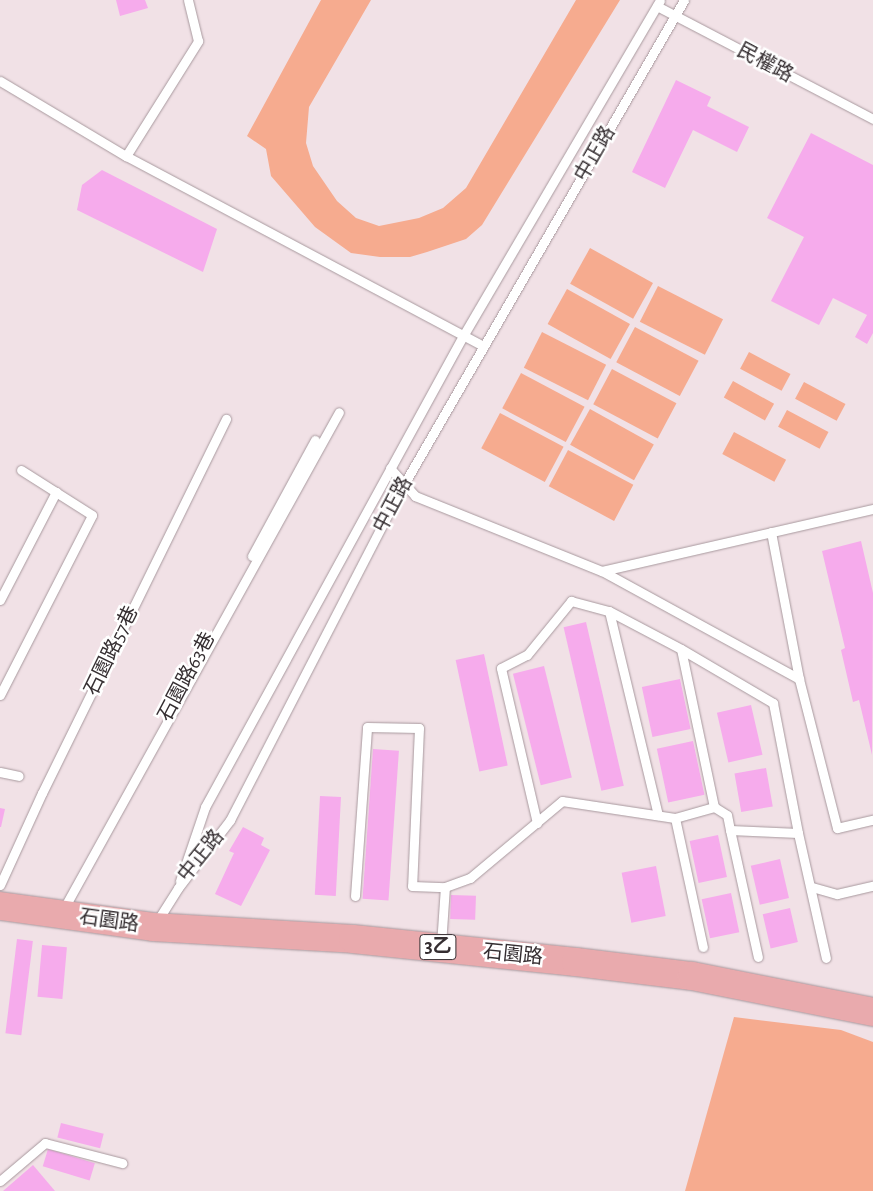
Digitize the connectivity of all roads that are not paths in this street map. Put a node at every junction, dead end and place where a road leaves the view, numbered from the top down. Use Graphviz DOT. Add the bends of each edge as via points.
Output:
graph roads {
  1 [pos="188,0"];
  2 [pos="684,0"];
  3 [pos="658,3"];
  4 [pos="676,16"];
  5 [pos="0,81"];
  6 [pos="873,119"];
  7 [pos="126,156"];
  8 [pos="463,336"];
  9 [pos="484,346"];
  10 [pos="339,412"];
  11 [pos="226,419"];
  12 [pos="315,440"];
  13 [pos="390,468"];
  14 [pos="21,470"];
  15 [pos="56,492"];
  16 [pos="873,509"];
  17 [pos="771,532"];
  18 [pos="602,571"];
  19 [pos="0,600"];
  20 [pos="609,610"];
  21 [pos="681,649"];
  22 [pos="799,679"];
  23 [pos="0,695"];
  24 [pos="0,772"];
  25 [pos="19,776"];
  26 [pos="714,807"];
  27 [pos="658,815"];
  28 [pos="675,818"];
  29 [pos="873,820"];
  30 [pos="537,823"];
  31 [pos="730,830"];
  32 [pos="798,833"];
  33 [pos="0,884"];
  34 [pos="873,886"];
  35 [pos="445,887"];
  36 [pos="812,887"];
  37 [pos="178,888"];
  38 [pos="355,896"];
  39 [pos="0,906"];
  40 [pos="60,915"];
  41 [pos="154,927"];
  42 [pos="703,947"];
  43 [pos="441,948"];
  44 [pos="758,957"];
  45 [pos="826,958"];
  46 [pos="873,1012"];
  47 [pos="122,1163"];
  48 [pos="0,1181"];
  1 -- 7 [label="lane" via="198,41"];
  2 -- 4 [label="lane, 中正路"];
  3 -- 4 [label="lane, 民權路"];
  3 -- 8 [label="lane, 中正路"];
  4 -- 6 [label="lane, 民權路"];
  4 -- 9 [label="lane, 中正路"];
  5 -- 7 [label="lane"];
  7 -- 8 [label="lane"];
  8 -- 9 [label="lane"];
  8 -- 13 [label="lane, 中正路"];
  9 -- 37 [label="lane, 中正路" via="400,491 230,820"];
  10 -- 40 [label="lane"];
  11 -- 33 [label="lane, 石園路57巷"];
  12 -- 40 [label="lane, 石園路63巷"];
  13 -- 18 [label="lane" via="416,496"];
  13 -- 37 [label="lane, 中正路" via="205,807"];
  14 -- 15 [label="lane"];
  15 -- 19 [label="lane"];
  15 -- 23 [label="lane" via="92,515"];
  16 -- 17 [label="lane"];
  17 -- 18 [label="lane"];
  17 -- 22 [label="lane"];
  18 -- 22 [label="lane"];
  20 -- 21 [label="lane"];
  20 -- 27 [label="lane"];
  20 -- 30 [label="lane" via="571,601 527,655 501,668"];
  21 -- 26 [label="lane"];
  21 -- 32 [label="lane" via="772,704"];
  22 -- 29 [label="lane" via="837,828"];
  24 -- 25 [label="lane"];
  26 -- 28 [label="lane"];
  26 -- 31 [label="lane" via="727,815"];
  27 -- 28 [label="lane"];
  27 -- 30 [label="lane" via="562,801"];
  28 -- 42 [label="lane"];
  30 -- 35 [label="lane" via="470,878"];
  31 -- 32 [label="lane"];
  31 -- 44 [label="lane"];
  32 -- 36 [label="lane"];
  34 -- 36 [label="lane" via="837,894"];
  35 -- 38 [label="lane" via="412,886 419,728 367,727"];
  35 -- 43 [label="lane"];
  36 -- 45 [label="lane"];
  37 -- 41 [label="lane"];
  39 -- 40 [label="main road, 石園路 / 3乙"];
  40 -- 41 [label="main road, 石園路 / 3乙"];
  41 -- 43 [label="main road, 石園路 / 3乙"];
  43 -- 46 [label="main road, 石園路 / 3乙" via="692,976"];
  47 -- 48 [label="lane" via="45,1143"];
}
